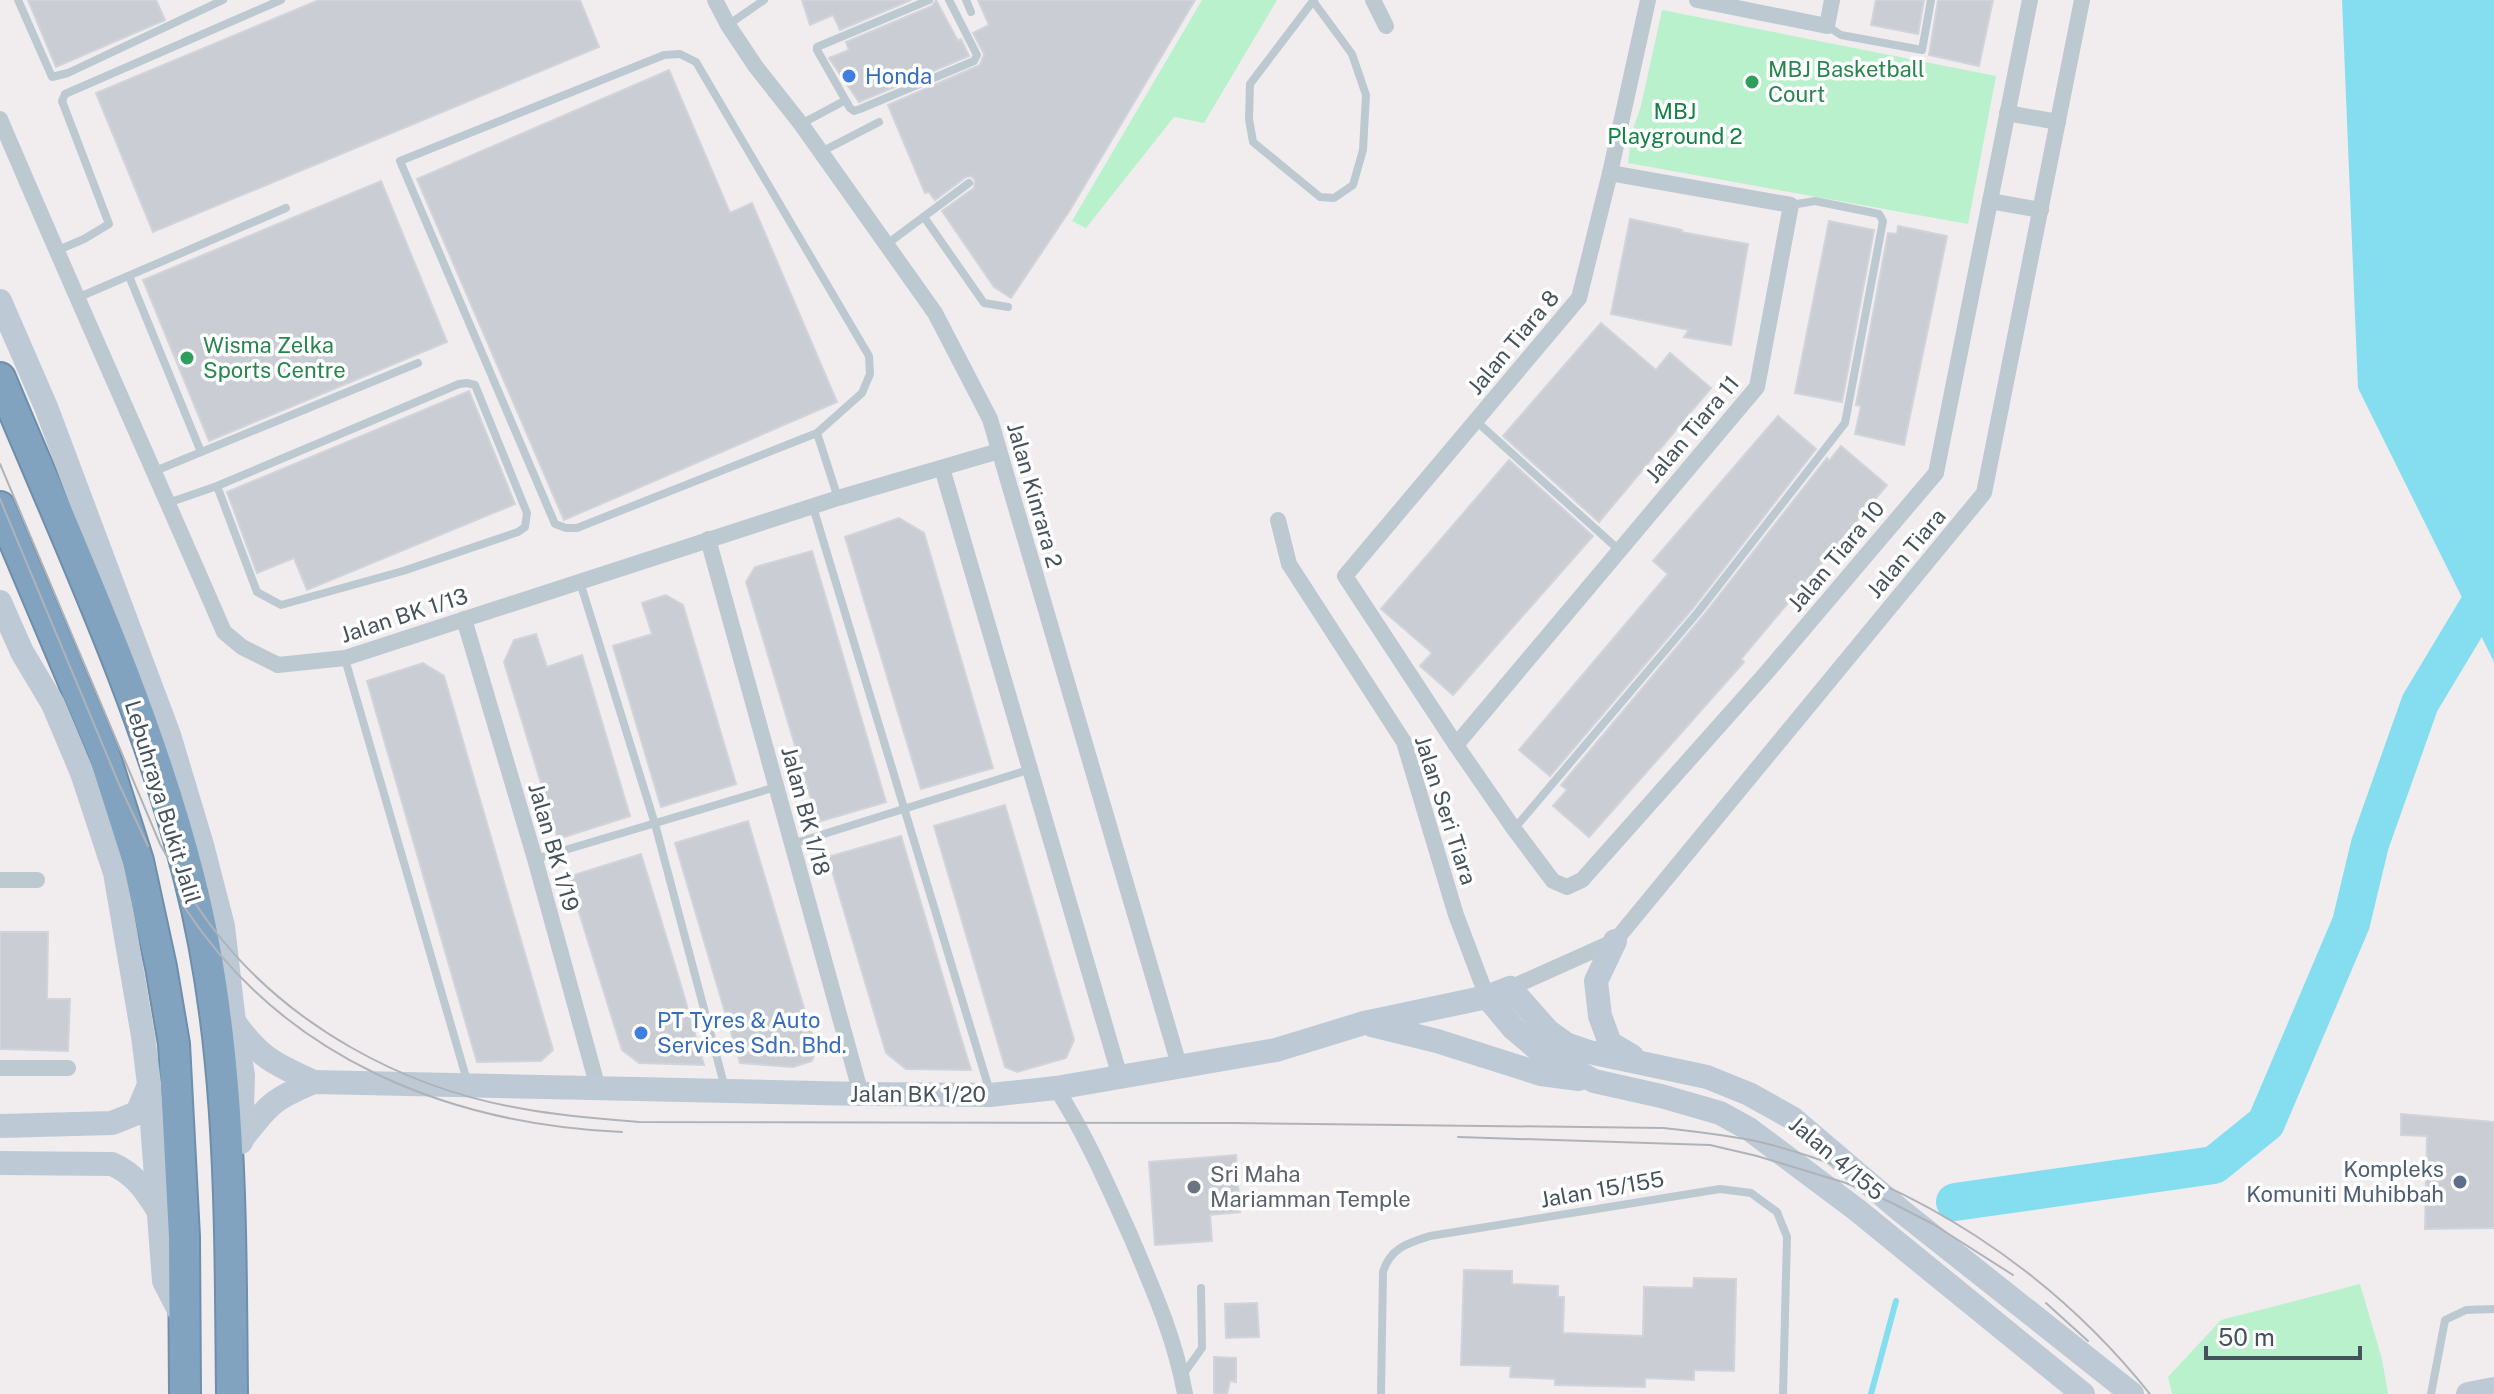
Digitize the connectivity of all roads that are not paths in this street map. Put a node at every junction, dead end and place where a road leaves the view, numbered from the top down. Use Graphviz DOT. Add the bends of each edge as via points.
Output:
graph roads {
  1 [pos="18,0"];
  2 [pos="223,0"];
  3 [pos="281,0"];
  4 [pos="715,0"];
  5 [pos="764,0"];
  6 [pos="929,0"];
  7 [pos="949,0"];
  8 [pos="966,0"];
  9 [pos="1648,0"];
  10 [pos="1697,0"];
  11 [pos="1832,0"];
  12 [pos="1931,0"];
  13 [pos="2030,0"];
  14 [pos="2082,0"];
  15 [pos="1314,1"];
  16 [pos="1376,1"];
  17 [pos="971,12"];
  18 [pos="728,25"];
  19 [pos="1386,26"];
  20 [pos="1827,26"];
  21 [pos="844,101"];
  22 [pos="2007,113"];
  23 [pos="0,119"];
  24 [pos="879,122"];
  25 [pos="2058,122"];
  26 [pos="801,124"];
  27 [pos="821,153"];
  28 [pos="1610,173"];
  29 [pos="969,183"];
  30 [pos="1990,201"];
  31 [pos="1791,205"];
  32 [pos="286,208"];
  33 [pos="2041,210"];
  34 [pos="924,217"];
  35 [pos="886,245"];
  36 [pos="56,251"];
  37 [pos="129,276"];
  38 [pos="76,299"];
  39 [pos="0,301"];
  40 [pos="1008,307"];
  41 [pos="418,363"];
  42 [pos="0,378"];
  43 [pos="1476,420"];
  44 [pos="817,433"];
  45 [pos="999,451"];
  46 [pos="201,452"];
  47 [pos="942,468"];
  48 [pos="155,471"];
  49 [pos="217,486"];
  50 [pos="838,498"];
  51 [pos="168,503"];
  52 [pos="0,507"];
  53 [pos="813,507"];
  54 [pos="1278,520"];
  55 [pos="708,539"];
  56 [pos="1619,550"];
  57 [pos="1345,576"];
  58 [pos="580,581"];
  59 [pos="0,602"];
  60 [pos="464,619"];
  61 [pos="345,658"];
  62 [pos="1456,745"];
  63 [pos="1032,769"];
  64 [pos="777,787"];
  65 [pos="905,808"];
  66 [pos="655,824"];
  67 [pos="1514,829"];
  68 [pos="792,844"];
  69 [pos="535,859"];
  70 [pos="0,880"];
  71 [pos="37,880"];
  72 [pos="1615,941"];
  73 [pos="1510,988"];
  74 [pos="1487,997"];
  75 [pos="234,1022"];
  76 [pos="1364,1023"];
  77 [pos="1645,1063"];
  78 [pos="1179,1065"];
  79 [pos="0,1068"];
  80 [pos="68,1068"];
  81 [pos="1120,1077"];
  82 [pos="1594,1081"];
  83 [pos="314,1082"];
  84 [pos="149,1084"];
  85 [pos="469,1086"];
  86 [pos="598,1088"];
  87 [pos="1056,1088"];
  88 [pos="726,1091"];
  89 [pos="861,1094"];
  90 [pos="990,1095"];
  91 [pos="0,1126"];
  92 [pos="242,1139"];
  93 [pos="0,1163"];
  94 [pos="230,1187"];
  95 [pos="160,1214"];
  96 [pos="1201,1288"];
  97 [pos="2494,1309"];
  98 [pos="184,1320"];
  99 [pos="1182,1376"];
  100 [pos="2494,1389"];
  101 [pos="185,1394"];
  102 [pos="232,1394"];
  103 [pos="1185,1394"];
  104 [pos="1381,1394"];
  105 [pos="1783,1394"];
  106 [pos="2083,1394"];
  107 [pos="2132,1394"];
  108 [pos="2431,1394"];
  109 [pos="2468,1394"];
  1 -- 2 [label="lane" via="52,77"];
  3 -- 36 [label="lane" via="65,94 62,101 109,224"];
  4 -- 18 [label="street, Jalan Kinrara 2"];
  5 -- 18 [label="lane"];
  6 -- 21 [label="lane" via="819,44 817,50"];
  7 -- 21 [label="lane" via="977,55 974,61 854,111"];
  8 -- 17 [label="lane"];
  9 -- 28 [label="street, Jalan Tiara 8"];
  10 -- 20 [label="street"];
  11 -- 20 [label="street"];
  12 -- 20 [label="lane" via="1922,50 1841,35"];
  13 -- 22 [label="street, Jalan Tiara 10"];
  14 -- 25 [label="street, Jalan Tiara"];
  15 -- 15 [label="lane" via="1250,84 1249,119 1253,142 1320,197 1334,198 1353,185 1363,150 1366,95 1352,54"];
  16 -- 19 [label="street"];
  18 -- 26 [label="street, Jalan Kinrara 2"];
  21 -- 26 [label="lane"];
  22 -- 25 [label="street"];
  22 -- 30 [label="street, Jalan Tiara 10"];
  23 -- 36 [label="street, Jalan BK 1/13"];
  24 -- 27 [label="lane"];
  25 -- 33 [label="street, Jalan Tiara"];
  26 -- 27 [label="street, Jalan Kinrara 2"];
  27 -- 35 [label="street, Jalan Kinrara 2"];
  28 -- 31 [label="street"];
  28 -- 43 [label="street, Jalan Tiara 8" via="1579,298"];
  29 -- 34 [label="lane"];
  30 -- 33 [label="street"];
  30 -- 67 [label="street, Jalan Tiara 10" via="1936,473 1582,880 1567,887 1553,881"];
  31 -- 56 [label="street, Jalan Tiara 11" via="1757,387"];
  31 -- 67 [label="lane" via="1815,201 1879,214 1883,221 1845,423 1698,612"];
  32 -- 37 [label="lane"];
  33 -- 72 [label="street, Jalan Tiara" via="1984,493"];
  34 -- 35 [label="lane"];
  34 -- 40 [label="lane" via="984,303"];
  35 -- 45 [label="street, Jalan Kinrara 2" via="935,313 990,419"];
  36 -- 38 [label="street, Jalan BK 1/13"];
  37 -- 38 [label="lane"];
  37 -- 46 [label="lane"];
  38 -- 48 [label="street, Jalan BK 1/13"];
  39 -- 75 [label="street" via="46,407 169,735 223,926"];
  41 -- 46 [label="lane"];
  42 -- 94 [label="highway, Lebuhraya Bukit Jalil" via="143,726 190,877 222,1062"];
  43 -- 56 [label="lane"];
  43 -- 57 [label="street, Jalan Tiara 8"];
  44 -- 44 [label="lane" via="862,393 870,374 869,356 696,62 680,54 664,55 400,161 555,524 577,528"];
  44 -- 50 [label="lane"];
  45 -- 47 [label="street, Jalan BK 1/13"];
  45 -- 78 [label="street, Jalan Kinrara 2"];
  46 -- 48 [label="lane"];
  47 -- 50 [label="street, Jalan BK 1/13"];
  47 -- 63 [label="street"];
  48 -- 51 [label="street, Jalan BK 1/13"];
  49 -- 49 [label="lane" via="257,592 281,605 518,532 525,527 527,513 475,385 467,383"];
  49 -- 51 [label="lane"];
  50 -- 53 [label="street, Jalan BK 1/13"];
  51 -- 61 [label="street, Jalan BK 1/13" via="224,632 278,665"];
  52 -- 98 [label="highway, Lebuhraya Bukit Jalil" via="103,751 138,861 174,1044"];
  53 -- 55 [label="street, Jalan BK 1/13"];
  53 -- 65 [label="lane"];
  54 -- 74 [label="street, Jalan Seri Tiara" via="1289,564 1404,742 1456,915"];
  55 -- 58 [label="street, Jalan BK 1/13"];
  55 -- 64 [label="street, Jalan BK 1/18"];
  56 -- 62 [label="street, Jalan Tiara 11"];
  57 -- 62 [label="street, Jalan Tiara 10"];
  58 -- 60 [label="street, Jalan BK 1/13"];
  58 -- 66 [label="lane"];
  59 -- 84 [label="street" via="65,731 115,873"];
  60 -- 61 [label="street, Jalan BK 1/13"];
  60 -- 69 [label="street, Jalan BK 1/19"];
  61 -- 85 [label="lane"];
  62 -- 67 [label="street, Jalan Tiara 10"];
  63 -- 65 [label="lane"];
  63 -- 81 [label="street"];
  64 -- 66 [label="lane"];
  64 -- 68 [label="street, Jalan BK 1/18"];
  65 -- 68 [label="lane"];
  65 -- 90 [label="lane"];
  66 -- 69 [label="lane"];
  66 -- 88 [label="lane"];
  68 -- 89 [label="street, Jalan BK 1/18"];
  69 -- 86 [label="street, Jalan BK 1/19"];
  70 -- 71 [label="street"];
  72 -- 73 [label="street, Jalan Tiara"];
  72 -- 77 [label="street" via="1596,981 1600,1016 1610,1043"];
  73 -- 74 [label="street, Jalan BK 1/20"];
  73 -- 77 [label="street, Jalan 4/155" via="1566,1044"];
  74 -- 76 [label="street, Jalan BK 1/20"];
  74 -- 82 [label="street, Jalan 4/155" via="1540,1051"];
  75 -- 83 [label="street, Jalan BK 1/20" via="272,1063"];
  75 -- 92 [label="street" via="243,1075"];
  76 -- 78 [label="street, Jalan BK 1/20" via="1276,1050"];
  76 -- 82 [label="street" via="1541,1074"];
  77 -- 107 [label="street, Jalan 4/155" via="1707,1077 1792,1118"];
  78 -- 81 [label="street, Jalan BK 1/20"];
  79 -- 80 [label="street"];
  81 -- 87 [label="street, Jalan BK 1/20"];
  82 -- 106 [label="street, Jalan 4/155" via="1720,1113 1749,1129"];
  83 -- 85 [label="street, Jalan BK 1/20"];
  83 -- 92 [label="street, Jalan BK 1/20" via="271,1103"];
  84 -- 91 [label="street" via="137,1113 112,1123"];
  84 -- 95 [label="street"];
  85 -- 86 [label="street, Jalan BK 1/20"];
  86 -- 88 [label="street, Jalan BK 1/20"];
  87 -- 90 [label="street, Jalan BK 1/20"];
  87 -- 99 [label="street" via="1163,1311"];
  88 -- 89 [label="street, Jalan BK 1/20"];
  89 -- 90 [label="street, Jalan BK 1/20"];
  92 -- 94 [label="street"];
  93 -- 95 [label="street" via="112,1164 128,1171"];
  94 -- 102 [label="highway, Lebuhraya Bukit Jalil"];
  95 -- 98 [label="street" via="164,1281"];
  96 -- 99 [label="lane" via="1202,1348"];
  97 -- 108 [label="lane" via="2466,1310 2445,1320"];
  98 -- 101 [label="highway, Lebuhraya Bukit Jalil"];
  99 -- 103 [label="street"];
  100 -- 109 [label="street"];
  104 -- 105 [label="lane, Jalan 15/155" via="1383,1272 1401,1246 1430,1236 1720,1189 1751,1193 1777,1212 1787,1237"];
}
